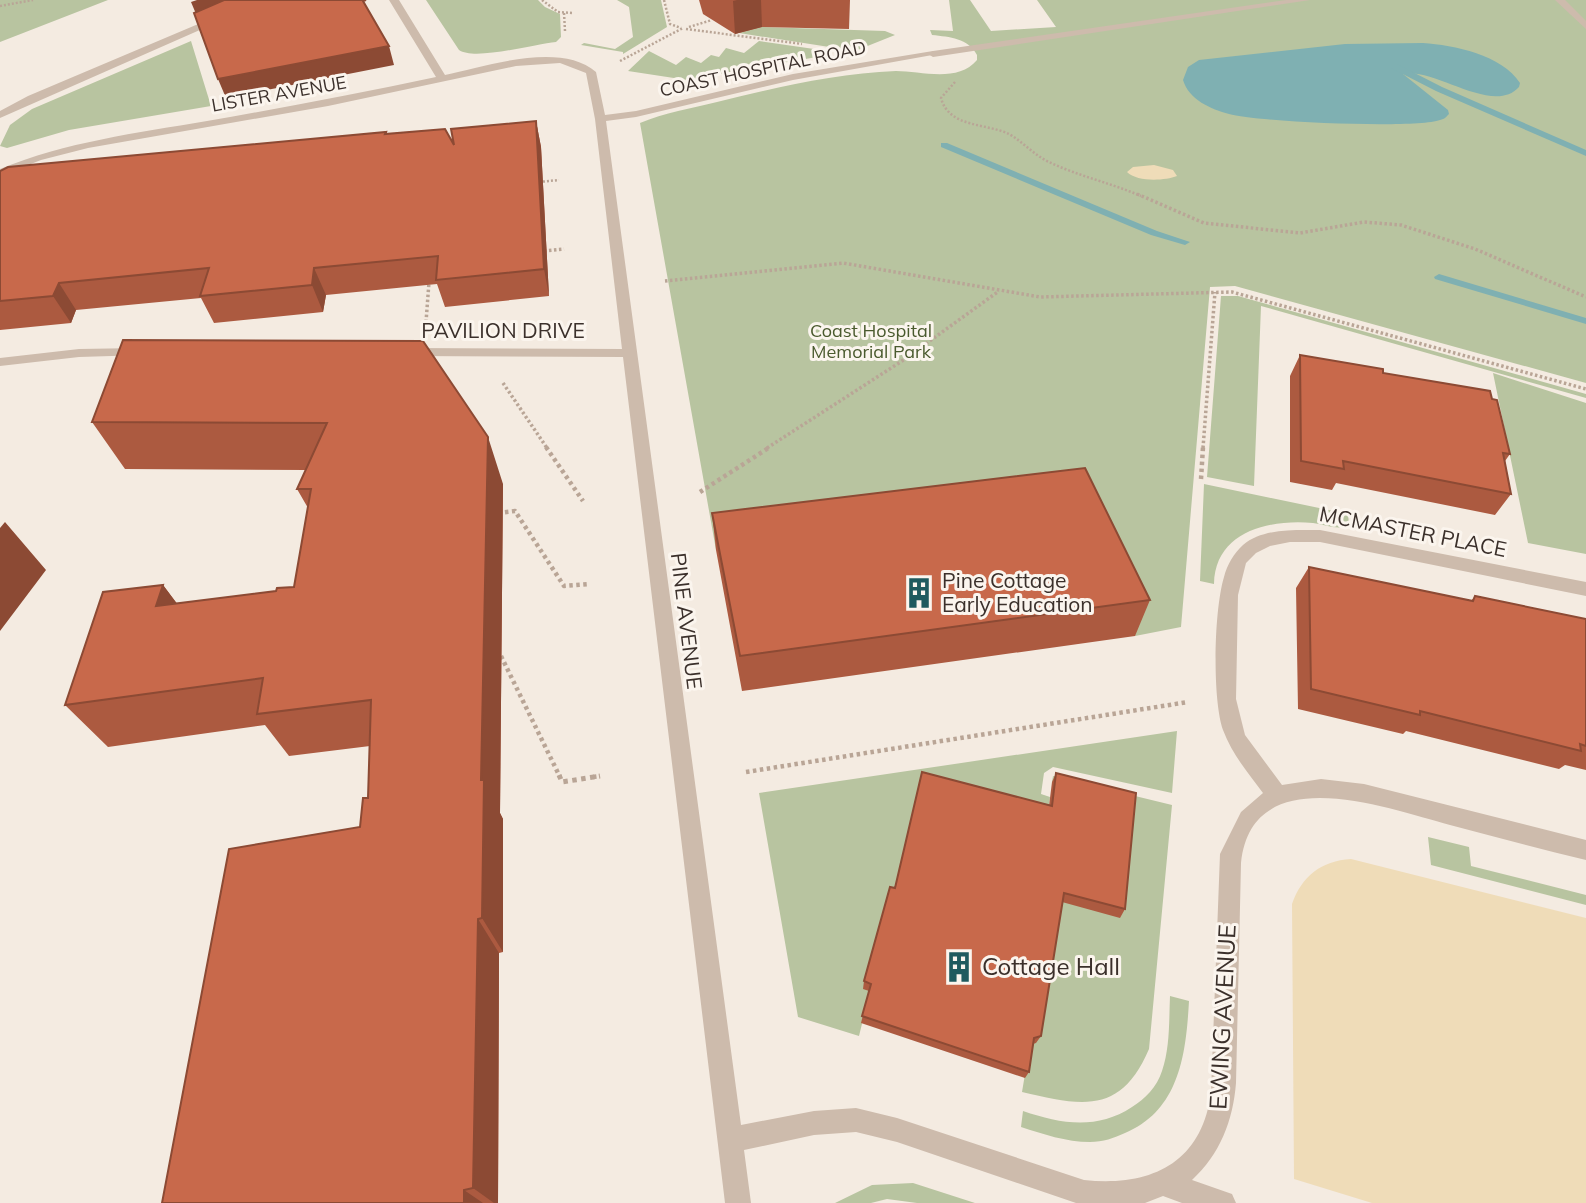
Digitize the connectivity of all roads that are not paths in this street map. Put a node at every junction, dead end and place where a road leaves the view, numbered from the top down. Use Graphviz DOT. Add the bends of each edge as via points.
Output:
graph roads {
  1 [pos="263,0"];
  2 [pos="394,0"];
  3 [pos="1305,0"];
  4 [pos="1560,0"];
  5 [pos="1586,26"];
  6 [pos="567,62"];
  7 [pos="442,78"];
  8 [pos="0,115"];
  9 [pos="600,119"];
  10 [pos="0,173"];
  11 [pos="158,352"];
  12 [pos="392,352"];
  13 [pos="629,352"];
  14 [pos="0,362"];
  15 [pos="1586,589"];
  16 [pos="1278,796"];
  17 [pos="1586,850"];
  18 [pos="730,1140"];
  19 [pos="1166,1185"];
  20 [pos="738,1203"];
  21 [pos="1223,1203"];
  1 -- 8 [label="street"];
  2 -- 7 [label="street"];
  3 -- 9 [label="street, COAST HOSPITAL ROAD" via="793,77"];
  4 -- 5 [label="street"];
  6 -- 7 [label="street, LISTER AVENUE" via="532,61"];
  6 -- 9 [label="street, PINE AVENUE" via="591,72"];
  7 -- 10 [label="street, LISTER AVENUE" via="321,105 87,145"];
  9 -- 13 [label="street, PINE AVENUE"];
  11 -- 14 [label="street" via="79,353"];
  12 -- 13 [label="street, PAVILION DRIVE"];
  13 -- 18 [label="street, PINE AVENUE"];
  15 -- 16 [label="street, MCMASTER PLACE" via="1320,536 1277,537 1247,551 1235,565 1227,592 1228,713 1239,744"];
  16 -- 17 [label="street, EWING AVENUE" via="1311,789 1353,792"];
  16 -- 19 [label="street, EWING AVENUE" via="1243,823 1231,854 1218,1121 1210,1142 1183,1174"];
  18 -- 19 [label="street, EWING AVENUE" via="814,1123 856,1120 1098,1196 1141,1193"];
  18 -- 20 [label="street, PINE AVENUE"];
  19 -- 21 [label="street"];
}
